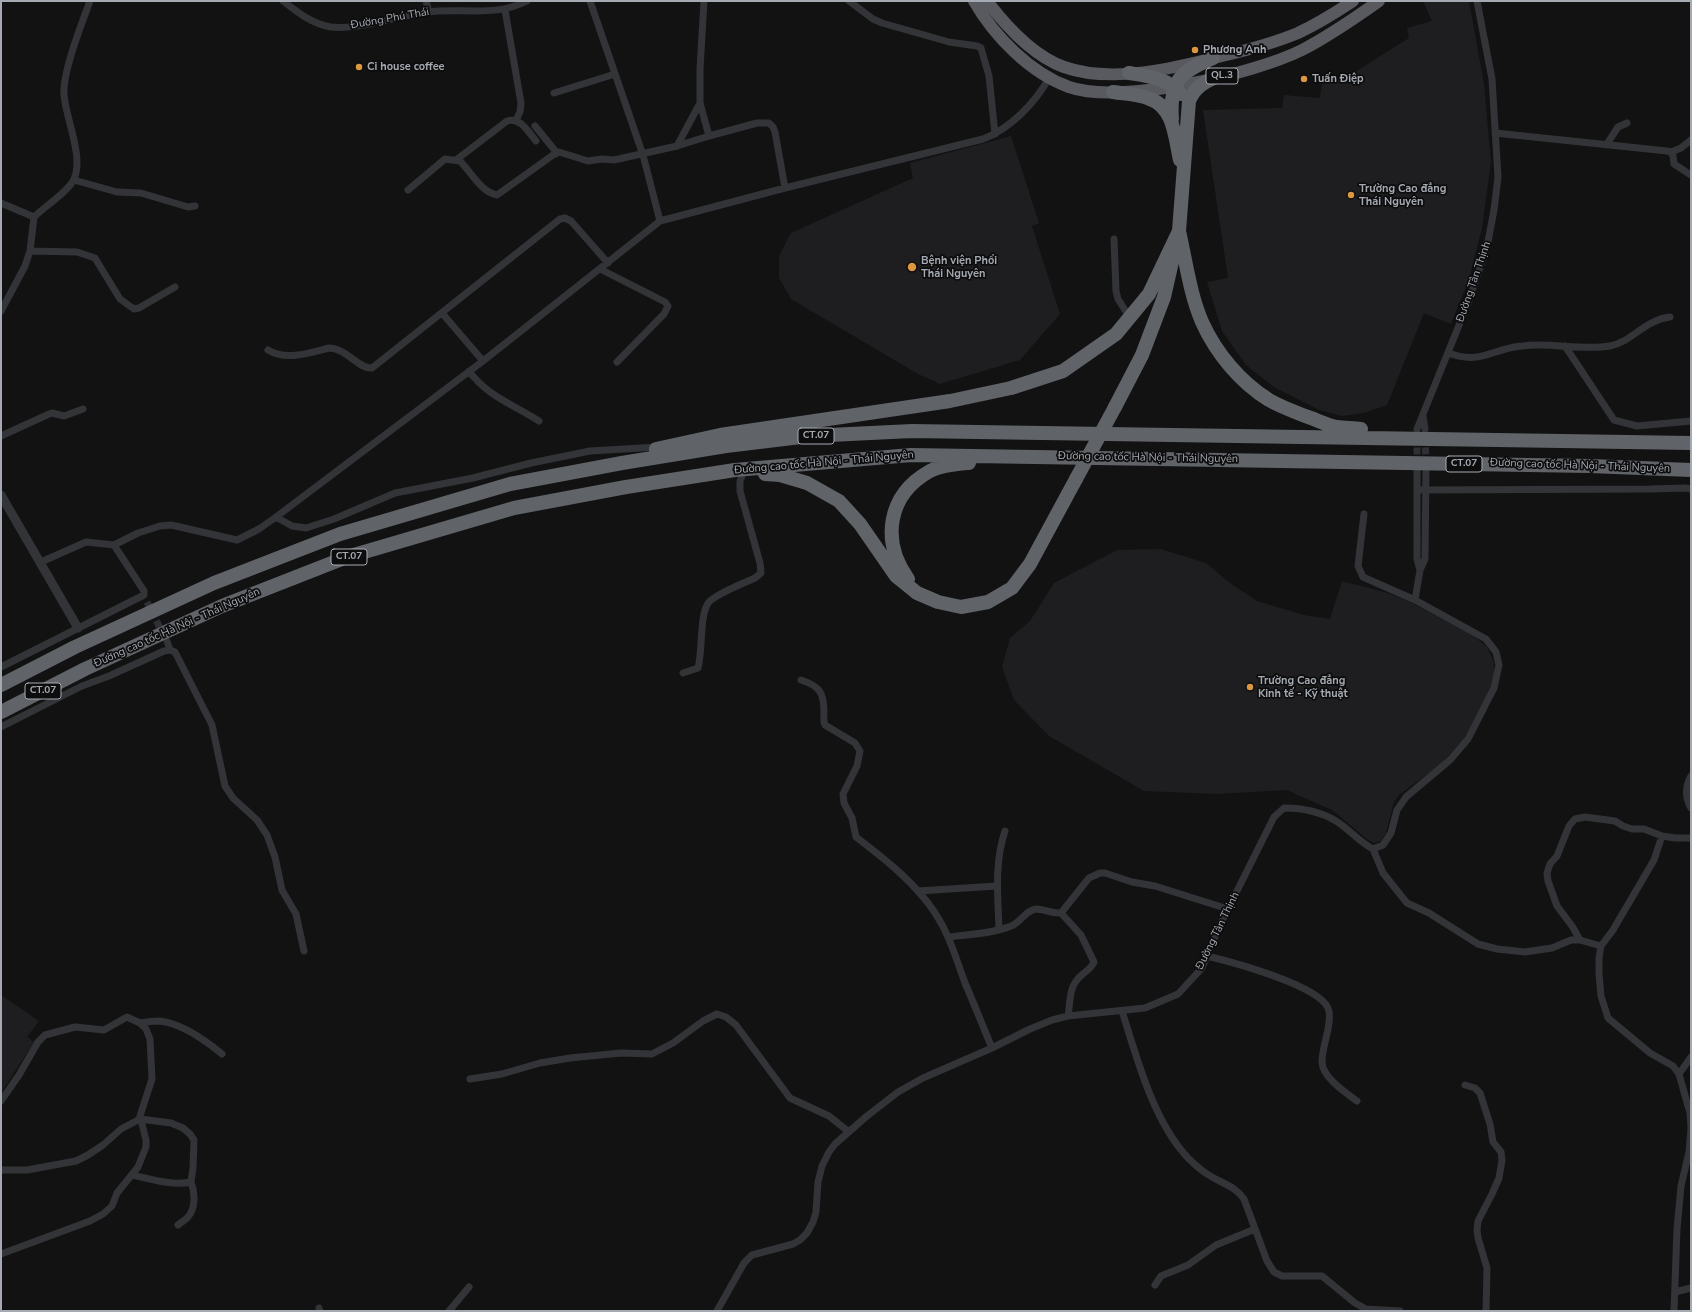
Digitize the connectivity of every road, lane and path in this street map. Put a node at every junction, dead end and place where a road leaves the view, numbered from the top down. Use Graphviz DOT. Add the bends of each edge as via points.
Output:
graph roads {
  1 [pos="90,1"];
  2 [pos="283,1"];
  3 [pos="426,1"];
  4 [pos="527,1"];
  5 [pos="590,1"];
  6 [pos="704,1"];
  7 [pos="849,1"];
  8 [pos="974,1"];
  9 [pos="987,1"];
  10 [pos="1353,1"];
  11 [pos="1379,1"];
  12 [pos="1477,1"];
  13 [pos="505,10"];
  14 [pos="429,12"];
  15 [pos="1213,58"];
  16 [pos="1055,63"];
  17 [pos="1129,73"];
  18 [pos="615,74"];
  19 [pos="1216,77"];
  20 [pos="1049,78"];
  21 [pos="1175,86"];
  22 [pos="1113,92"];
  23 [pos="554,93"];
  24 [pos="700,103"];
  25 [pos="516,120"];
  26 [pos="1188,122"];
  27 [pos="1627,123"];
  28 [pos="1172,125"];
  29 [pos="534,126"];
  30 [pos="1495,133"];
  31 [pos="995,134"];
  32 [pos="709,136"];
  33 [pos="1691,140"];
  34 [pos="536,141"];
  35 [pos="1607,144"];
  36 [pos="677,146"];
  37 [pos="1671,152"];
  38 [pos="557,153"];
  39 [pos="643,155"];
  40 [pos="456,160"];
  41 [pos="1183,169"];
  42 [pos="1691,175"];
  43 [pos="74,180"];
  44 [pos="785,188"];
  45 [pos="408,190"];
  46 [pos="1,203"];
  47 [pos="195,206"];
  48 [pos="34,217"];
  49 [pos="660,222"];
  50 [pos="1179,231"];
  51 [pos="1114,239"];
  52 [pos="30,251"];
  53 [pos="608,263"];
  54 [pos="600,269"];
  55 [pos="175,286"];
  56 [pos="1,311"];
  57 [pos="442,313"];
  58 [pos="1670,317"];
  59 [pos="1130,318"];
  60 [pos="1565,346"];
  61 [pos="268,350"];
  62 [pos="1448,353"];
  63 [pos="483,361"];
  64 [pos="618,362"];
  65 [pos="469,371"];
  66 [pos="83,408"];
  67 [pos="1423,414"];
  68 [pos="539,421"];
  69 [pos="1691,421"];
  70 [pos="1417,429"];
  71 [pos="1425,429"];
  72 [pos="1,436"];
  73 [pos="1591,442"];
  74 [pos="1691,443"];
  75 [pos="669,446"];
  76 [pos="1237,460"];
  77 [pos="1417,468"];
  78 [pos="1426,468"];
  79 [pos="1691,470"];
  80 [pos="742,476"];
  81 [pos="510,484"];
  82 [pos="626,487"];
  83 [pos="1691,489"];
  84 [pos="1417,490"];
  85 [pos="1426,490"];
  86 [pos="1,495"];
  87 [pos="1364,514"];
  88 [pos="276,517"];
  89 [pos="114,545"];
  90 [pos="41,562"];
  91 [pos="1420,570"];
  92 [pos="918,593"];
  93 [pos="1415,600"];
  94 [pos="78,628"];
  95 [pos="167,641"];
  96 [pos="170,650"];
  97 [pos="1,667"];
  98 [pos="683,673"];
  99 [pos="801,680"];
  100 [pos="1,685"];
  101 [pos="1,712"];
  102 [pos="1,727"];
  103 [pos="1691,776"];
  104 [pos="1691,808"];
  105 [pos="1005,831"];
  106 [pos="1662,836"];
  107 [pos="1691,838"];
  108 [pos="1373,849"];
  109 [pos="998,886"];
  110 [pos="918,891"];
  111 [pos="1228,909"];
  112 [pos="1060,913"];
  113 [pos="999,930"];
  114 [pos="949,937"];
  115 [pos="1580,940"];
  116 [pos="1601,946"];
  117 [pos="304,951"];
  118 [pos="1207,956"];
  119 [pos="1122,1011"];
  120 [pos="1068,1016"];
  121 [pos="140,1023"];
  122 [pos="992,1048"];
  123 [pos="222,1054"];
  124 [pos="1691,1057"];
  125 [pos="1679,1074"];
  126 [pos="470,1079"];
  127 [pos="1465,1085"];
  128 [pos="1,1101"];
  129 [pos="1357,1101"];
  130 [pos="140,1119"];
  131 [pos="849,1132"];
  132 [pos="1,1170"];
  133 [pos="132,1175"];
  134 [pos="191,1182"];
  135 [pos="178,1224"];
  136 [pos="1255,1229"];
  137 [pos="1,1254"];
  138 [pos="1155,1285"];
  139 [pos="470,1287"];
  140 [pos="1691,1288"];
  141 [pos="1675,1292"];
  142 [pos="449,1311"];
  143 [pos="717,1311"];
  144 [pos="1400,1311"];
  145 [pos="1486,1311"];
  146 [pos="1674,1311"];
  1 -- 43 [label="street" via="65,78 64,95 77,158"];
  2 -- 14 [label="street, Đường Phú Thái" via="314,22 340,27"];
  3 -- 14 [label="street"];
  4 -- 13 [label="street, Đường Phú Thái"];
  5 -- 18 [label="street"];
  6 -- 24 [label="street"];
  7 -- 31 [label="street" via="872,19 882,23 937,39 981,48 989,76"];
  8 -- 20 [label="highway, QL.3" via="998,36"];
  9 -- 16 [label="highway, QL.3" via="1015,34"];
  10 -- 15 [label="highway, QL.3" via="1296,33"];
  11 -- 19 [label="highway, QL.3" via="1302,50 1268,63"];
  12 -- 30 [label="street, Đường Tân Thịnh" via="1492,79"];
  13 -- 14 [label="street, Đường Phú Thái"];
  13 -- 25 [label="street" via="521,103"];
  15 -- 17 [label="highway, QL.3"];
  15 -- 21 [label="highway" via="1185,72"];
  16 -- 17 [label="highway, QL.3" via="1092,72"];
  16 -- 20 [label="highway"];
  17 -- 21 [label="highway" via="1163,80"];
  18 -- 23 [label="street"];
  18 -- 39 [label="street"];
  19 -- 21 [label="highway, QL.3"];
  19 -- 26 [label="highway" via="1199,85 1193,93 1189,101"];
  20 -- 22 [label="highway, QL.3" via="1076,88"];
  20 -- 31 [label="street" via="1032,102"];
  21 -- 22 [label="highway, QL.3"];
  21 -- 26 [label="highway" via="1183,97"];
  21 -- 28 [label="highway" via="1171,109"];
  22 -- 28 [label="highway" via="1138,95 1158,102 1165,108"];
  24 -- 32 [label="street"];
  24 -- 36 [label="street"];
  25 -- 34 [label="street"];
  25 -- 40 [label="street" via="508,121"];
  26 -- 41 [label="highway"];
  27 -- 35 [label="street" via="1618,127"];
  28 -- 41 [label="highway"];
  29 -- 38 [label="street"];
  30 -- 35 [label="street"];
  30 -- 62 [label="street, Đường Tân Thịnh" via="1498,177 1487,247"];
  31 -- 44 [label="street" via="968,144"];
  32 -- 36 [label="street"];
  32 -- 44 [label="street" via="757,123 770,123 775,132"];
  33 -- 37 [label="street"];
  35 -- 37 [label="street"];
  36 -- 39 [label="street"];
  37 -- 42 [label="street" via="1674,164"];
  38 -- 39 [label="street" via="591,162"];
  38 -- 40 [label="street" via="498,195 482,186"];
  39 -- 49 [label="street"];
  40 -- 45 [label="street" via="443,160"];
  41 -- 50 [label="highway"];
  43 -- 47 [label="street" via="117,192 135,192 188,207"];
  43 -- 48 [label="street" via="62,194"];
  44 -- 49 [label="street"];
  46 -- 48 [label="street"];
  48 -- 52 [label="street"];
  49 -- 53 [label="street"];
  50 -- 59 [label="highway" via="1149,294"];
  50 -- 73 [label="highway" via="1195,302 1213,342 1228,363 1258,393 1270,401 1336,426 1376,430 1482,432"];
  50 -- 92 [label="highway, bridge" via="1164,297 1142,355 1030,564 1012,588 988,602 961,607 938,602"];
  51 -- 59 [label="street" via="1116,291"];
  52 -- 55 [label="street" via="77,252 95,258 120,299 134,309"];
  52 -- 56 [label="street" via="25,266"];
  53 -- 54 [label="street"];
  53 -- 57 [label="street" via="571,220 560,218"];
  54 -- 63 [label="street"];
  54 -- 64 [label="street" via="665,302 668,306 664,314"];
  57 -- 61 [label="street" via="370,369 336,349 287,356"];
  57 -- 63 [label="street"];
  58 -- 60 [label="street" via="1659,318 1611,346"];
  59 -- 75 [label="highway" via="1116,334 1063,371 1011,388 950,401 733,433"];
  60 -- 62 [label="street" via="1520,346 1468,359"];
  60 -- 69 [label="street" via="1614,420 1637,426"];
  62 -- 67 [label="street, Đường Tân Thịnh"];
  63 -- 65 [label="street"];
  65 -- 68 [label="street" via="480,386"];
  65 -- 88 [label="street"];
  66 -- 72 [label="street" via="64,416 49,414"];
  67 -- 70 [label="street, Đường Tân Thịnh"];
  67 -- 71 [label="street, Đường Tân Thịnh"];
  73 -- 74 [label="highway, CT.07"];
  73 -- 81 [label="highway, CT.07" via="912,431 809,436 726,446"];
  75 -- 81 [label="highway"];
  75 -- 88 [label="street" via="590,451 474,478 406,490 306,528 287,524"];
  76 -- 79 [label="highway, Đường cao tốc Hà Nội - Thái Nguyên / CT.07"];
  76 -- 82 [label="highway, Đường cao tốc Hà Nội - Thái Nguyên / CT.07" via="911,455 735,470"];
  76 -- 92 [label="highway" via="1124,465 976,463 952,464 931,471 913,483 899,501 892,520 891,538 895,555"];
  77 -- 84 [label="street"];
  78 -- 85 [label="street"];
  80 -- 82 [label="highway" via="669,486"];
  80 -- 92 [label="highway" via="780,475 807,483 839,501 860,524 896,576"];
  80 -- 98 [label="street" via="740,491 761,573 710,601 703,618 698,668"];
  81 -- 100 [label="highway, CT.07" via="340,534 214,583 75,647"];
  82 -- 101 [label="highway, Đường cao tốc Hà Nội - Thái Nguyên / CT.07" via="514,508 347,557 222,606 85,669"];
  83 -- 85 [label="street"];
  84 -- 85 [label="street"];
  84 -- 91 [label="street" via="1417,559"];
  85 -- 91 [label="street" via="1424,559"];
  86 -- 90 [label="street"];
  87 -- 93 [label="street" via="1358,566 1363,578"];
  88 -- 89 [label="street" via="260,529 236,540 171,525 149,528"];
  89 -- 90 [label="street" via="86,542"];
  89 -- 94 [label="street" via="144,591 145,599"];
  90 -- 94 [label="street"];
  91 -- 93 [label="street"];
  93 -- 108 [label="street" via="1486,639 1496,652 1499,665 1494,688 1468,739 1450,760 1406,798 1397,810 1391,833 1383,845"];
  94 -- 97 [label="street"];
  95 -- 96 [label="street"];
  96 -- 102 [label="street" via="82,686"];
  96 -- 117 [label="street" via="177,654 212,725 225,786 232,798 257,820 267,835 282,890 296,914"];
  99 -- 110 [label="street" via="819,689 824,702 826,725 854,743 860,751 857,766 843,794 856,837 895,868"];
  103 -- 104 [label="street" via="1686,791"];
  105 -- 109 [label="street" via="997,869"];
  106 -- 107 [label="street"];
  106 -- 115 [label="street" via="1644,829 1632,829 1615,821 1575,818 1547,873 1557,906"];
  106 -- 116 [label="street" via="1654,860"];
  108 -- 111 [label="street, Đường Tân Thịnh" via="1335,821 1298,808 1284,808 1274,817"];
  108 -- 115 [label="street" via="1383,873 1407,903 1429,913 1478,944 1525,952"];
  109 -- 110 [label="street"];
  109 -- 113 [label="street"];
  110 -- 114 [label="street"];
  111 -- 112 [label="street" via="1156,886 1100,873 1089,878"];
  111 -- 118 [label="street, Đường Tân Thịnh"];
  112 -- 113 [label="street" via="1037,909 1012,926"];
  112 -- 120 [label="street" via="1081,935 1094,962 1073,985"];
  113 -- 114 [label="street"];
  114 -- 122 [label="street"];
  115 -- 116 [label="street"];
  116 -- 125 [label="street" via="1598,958 1601,996 1608,1018 1650,1053 1673,1066"];
  118 -- 119 [label="street, Đường Tân Thịnh" via="1202,968 1178,994 1145,1008"];
  118 -- 129 [label="street" via="1258,969 1321,999 1329,1008 1330,1020 1323,1069 1338,1088"];
  119 -- 120 [label="street, Đường Tân Thịnh"];
  119 -- 136 [label="street" via="1147,1088 1176,1143 1204,1172 1240,1193"];
  120 -- 122 [label="street, Đường Tân Thịnh" via="1030,1029"];
  121 -- 123 [label="street" via="159,1021 174,1025 192,1032"];
  121 -- 128 [label="street" via="126,1017 104,1030 75,1027 45,1035"];
  121 -- 130 [label="street" via="149,1033 152,1079 148,1096 140,1112"];
  122 -- 131 [label="street, Đường Tân Thịnh" via="923,1078 898,1092"];
  124 -- 125 [label="street"];
  125 -- 141 [label="street" via="1690,1113 1691,1128 1689,1152 1681,1186"];
  126 -- 131 [label="street" via="570,1058 621,1053 652,1054 681,1038 711,1016 722,1015 736,1025 790,1098 829,1116"];
  127 -- 145 [label="street" via="1480,1093 1493,1142 1501,1152 1502,1160 1499,1178 1478,1221 1477,1230 1487,1268"];
  130 -- 132 [label="street" via="121,1129 103,1145 76,1161 27,1170"];
  130 -- 133 [label="street" via="146,1147"];
  130 -- 134 [label="street" via="171,1123 190,1134 194,1140"];
  131 -- 143 [label="street, Đường Tân Thịnh" via="829,1152 822,1166 816,1212 807,1233 793,1244 752,1255 744,1263"];
  133 -- 134 [label="street" via="165,1182"];
  133 -- 137 [label="street" via="117,1193 112,1206 103,1214"];
  134 -- 135 [label="street" via="194,1204 188,1217"];
  136 -- 138 [label="street" via="1216,1245 1188,1264 1161,1276"];
  136 -- 144 [label="street" via="1274,1272 1282,1276 1322,1276 1366,1309"];
  139 -- 142 [label="street"];
  140 -- 141 [label="street"];
  141 -- 146 [label="street"];
}
